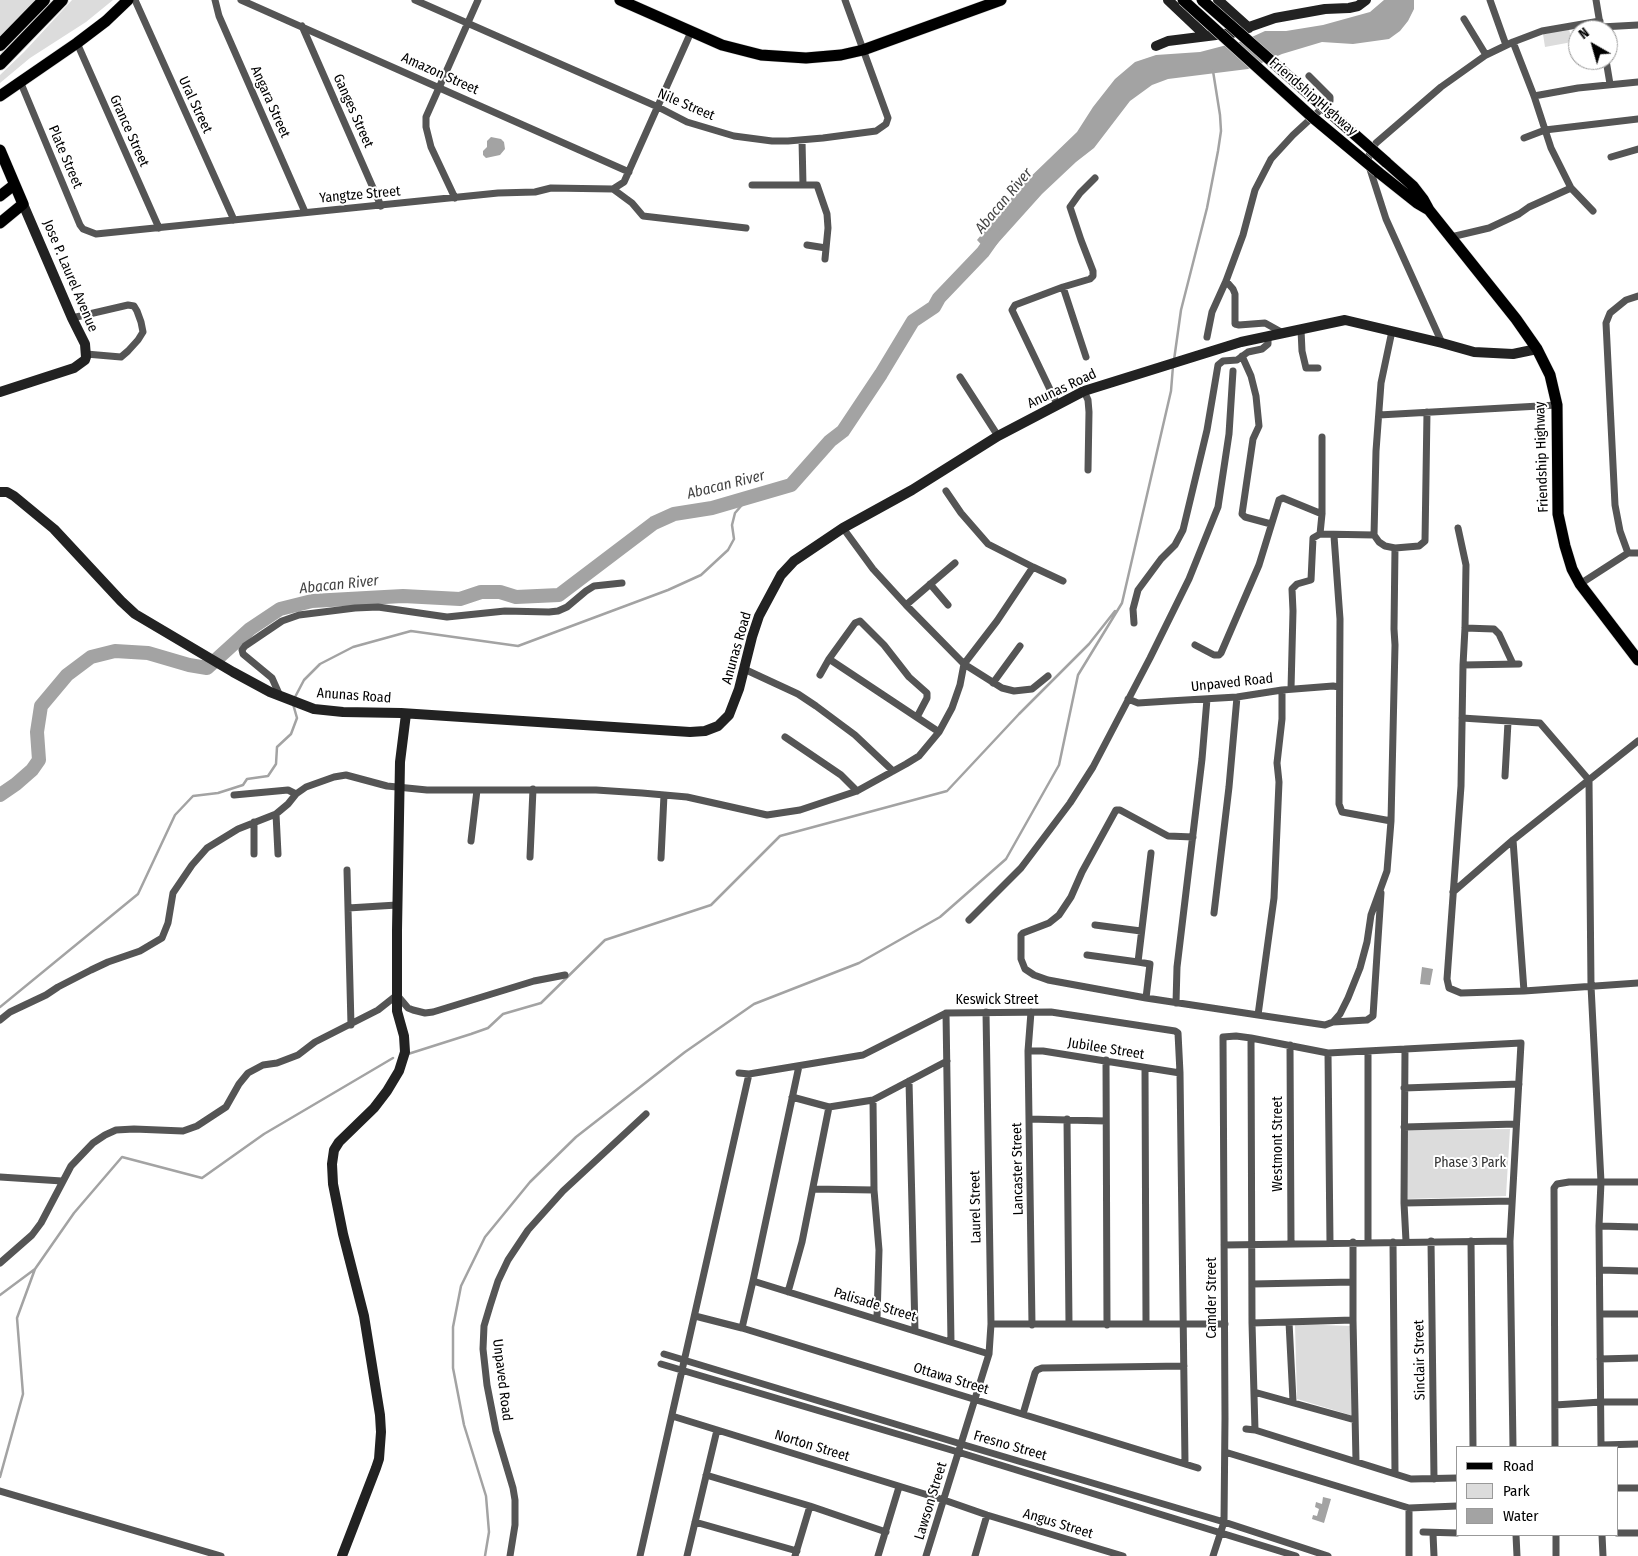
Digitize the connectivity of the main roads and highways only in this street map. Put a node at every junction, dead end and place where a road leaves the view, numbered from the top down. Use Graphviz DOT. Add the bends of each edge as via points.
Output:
graph roads {
  1 [pos="44,0"];
  2 [pos="62,0"];
  3 [pos="128,0"];
  4 [pos="620,0"];
  5 [pos="1000,0"];
  6 [pos="1182,0"];
  7 [pos="1202,0"];
  8 [pos="0,45"];
  9 [pos="0,64"];
  10 [pos="0,96"];
  11 [pos="0,150"];
  12 [pos="14,186"];
  13 [pos="0,196"];
  14 [pos="1429,210"];
  15 [pos="0,222"];
  16 [pos="1638,660"];
  1 -- 8 [label="highway"];
  2 -- 9 [label="highway"];
  3 -- 10 [label="main road" via="77,43"];
  4 -- 5 [label="main road" via="740,50 806,58 863,50"];
  6 -- 14 [label="main road, Friendship Highway, bridge" via="1312,117 1417,204"];
  7 -- 14 [label="main road, Friendship Highway, bridge" via="1413,186"];
  11 -- 12 [label="main road"];
  12 -- 13 [label="main road"];
  12 -- 15 [label="main road" via="22,204"];
  14 -- 16 [label="main road, Friendship Highway" via="1516,319 1550,375 1557,405 1558,514 1570,562 1580,584"];
}
